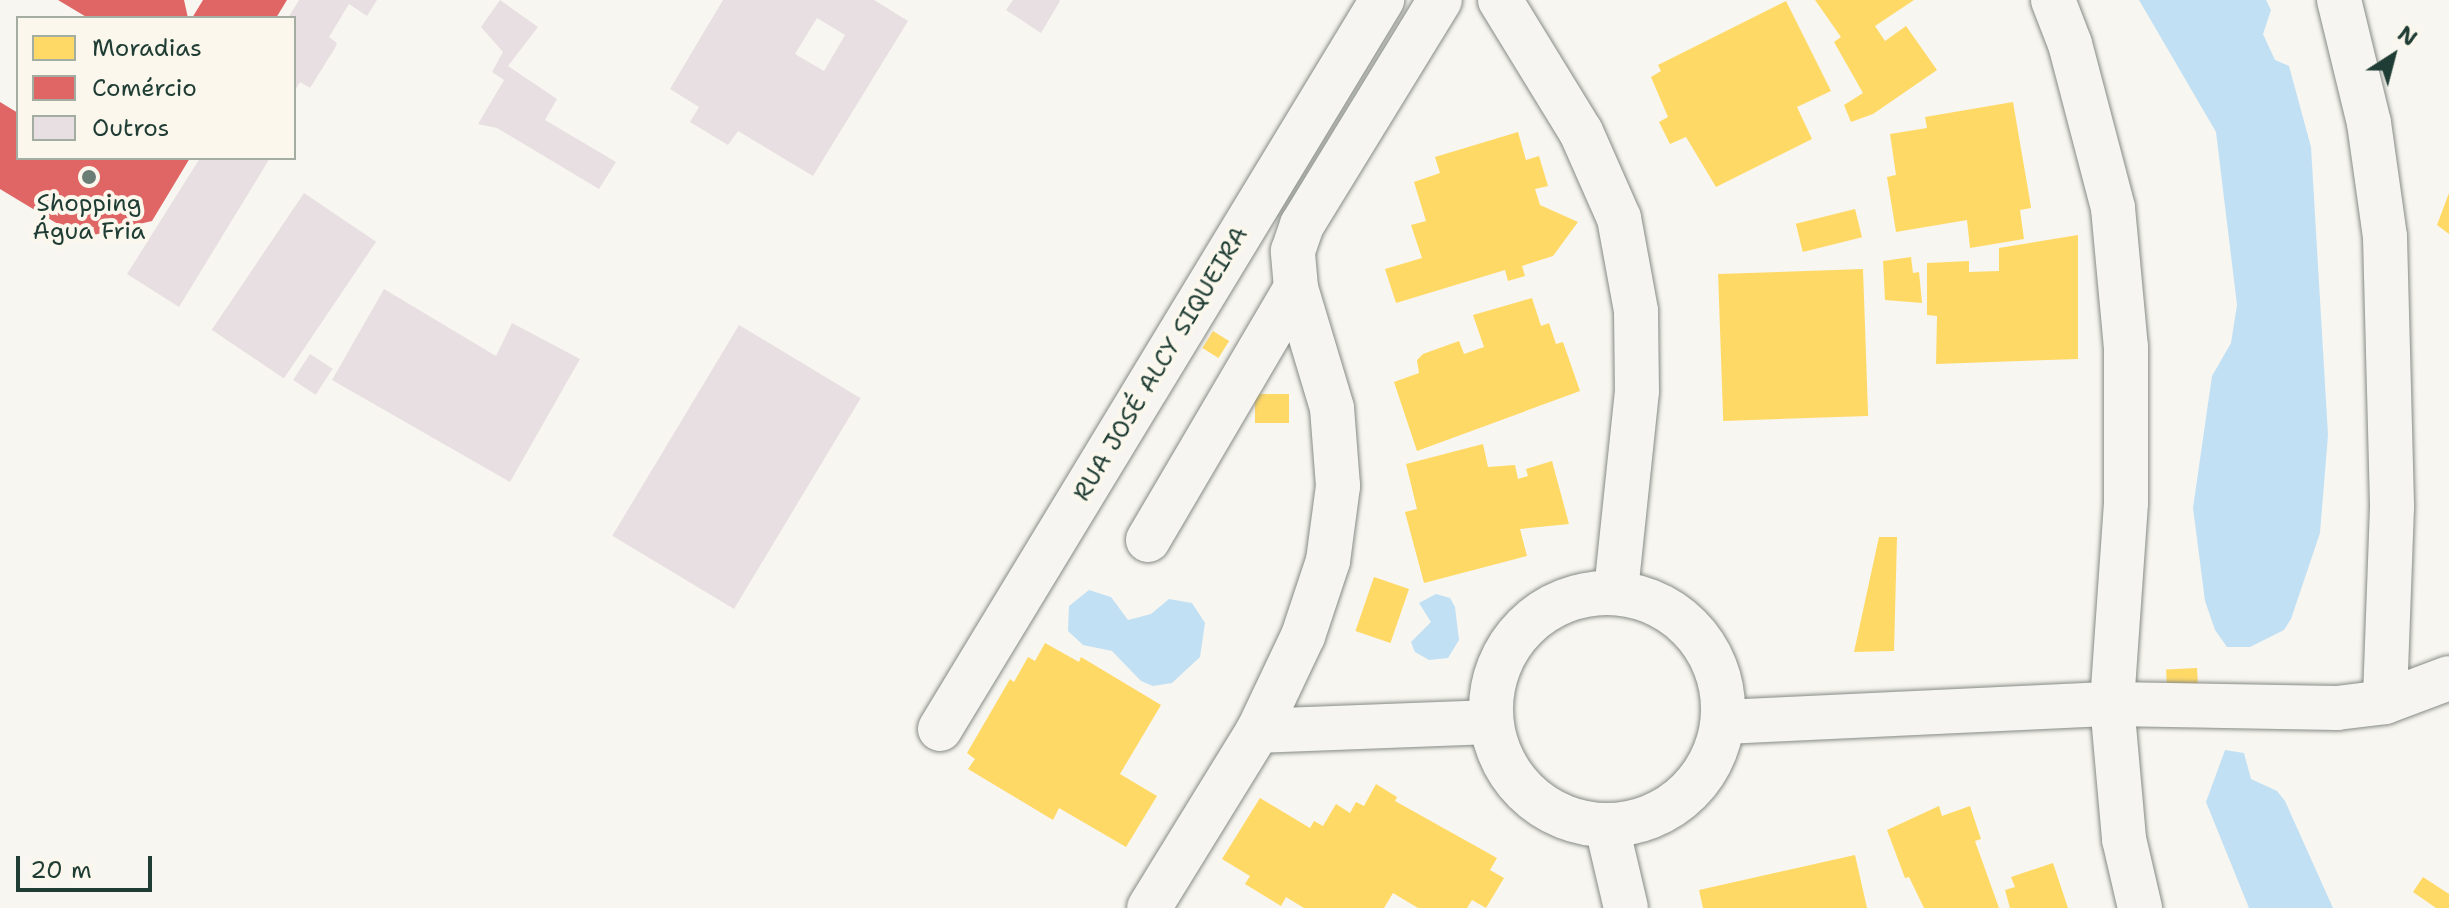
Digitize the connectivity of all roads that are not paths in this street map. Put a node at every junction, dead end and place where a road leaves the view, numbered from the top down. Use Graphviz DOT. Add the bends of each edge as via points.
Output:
graph roads {
  1 [pos="1382,0"];
  2 [pos="1440,0"];
  3 [pos="1500,0"];
  4 [pos="2053,0"];
  5 [pos="2339,0"];
  6 [pos="1296,288"];
  7 [pos="1148,540"];
  8 [pos="1616,591"];
  9 [pos="2449,678"];
  10 [pos="2385,702"];
  11 [pos="2112,704"];
  12 [pos="1489,722"];
  13 [pos="1724,722"];
  14 [pos="940,729"];
  15 [pos="1258,731"];
  16 [pos="1607,827"];
  17 [pos="1149,908"];
  18 [pos="1626,908"];
  19 [pos="2140,908"];
  1 -- 14 [label="street, RUA JOSÉ ALCY SIQUEIRA"];
  2 -- 6 [label="street" via="1302,225 1293,251"];
  3 -- 8 [label="street" via="1581,132 1619,218 1636,311 1637,391"];
  4 -- 11 [label="street" via="2070,44 2113,208 2126,347 2126,503"];
  5 -- 10 [label="street" via="2369,123 2385,237 2392,507"];
  6 -- 7 [label="street"];
  6 -- 15 [label="street" via="1332,408 1338,486 1328,561 1303,636"];
  8 -- 12 [label="street" via="1566,598 1523,625 1496,667"];
  8 -- 13 [label="street" via="1661,604 1697,633 1720,675"];
  9 -- 10 [label="street"];
  10 -- 11 [label="street" via="2337,708"];
  11 -- 13 [label="street"];
  11 -- 19 [label="street" via="2124,839"];
  12 -- 15 [label="street"];
  12 -- 16 [label="street" via="1500,758 1526,794 1564,818"];
  13 -- 16 [label="street" via="1712,763 1686,796 1649,819"];
  15 -- 17 [label="street"];
  16 -- 18 [label="street"];
}
